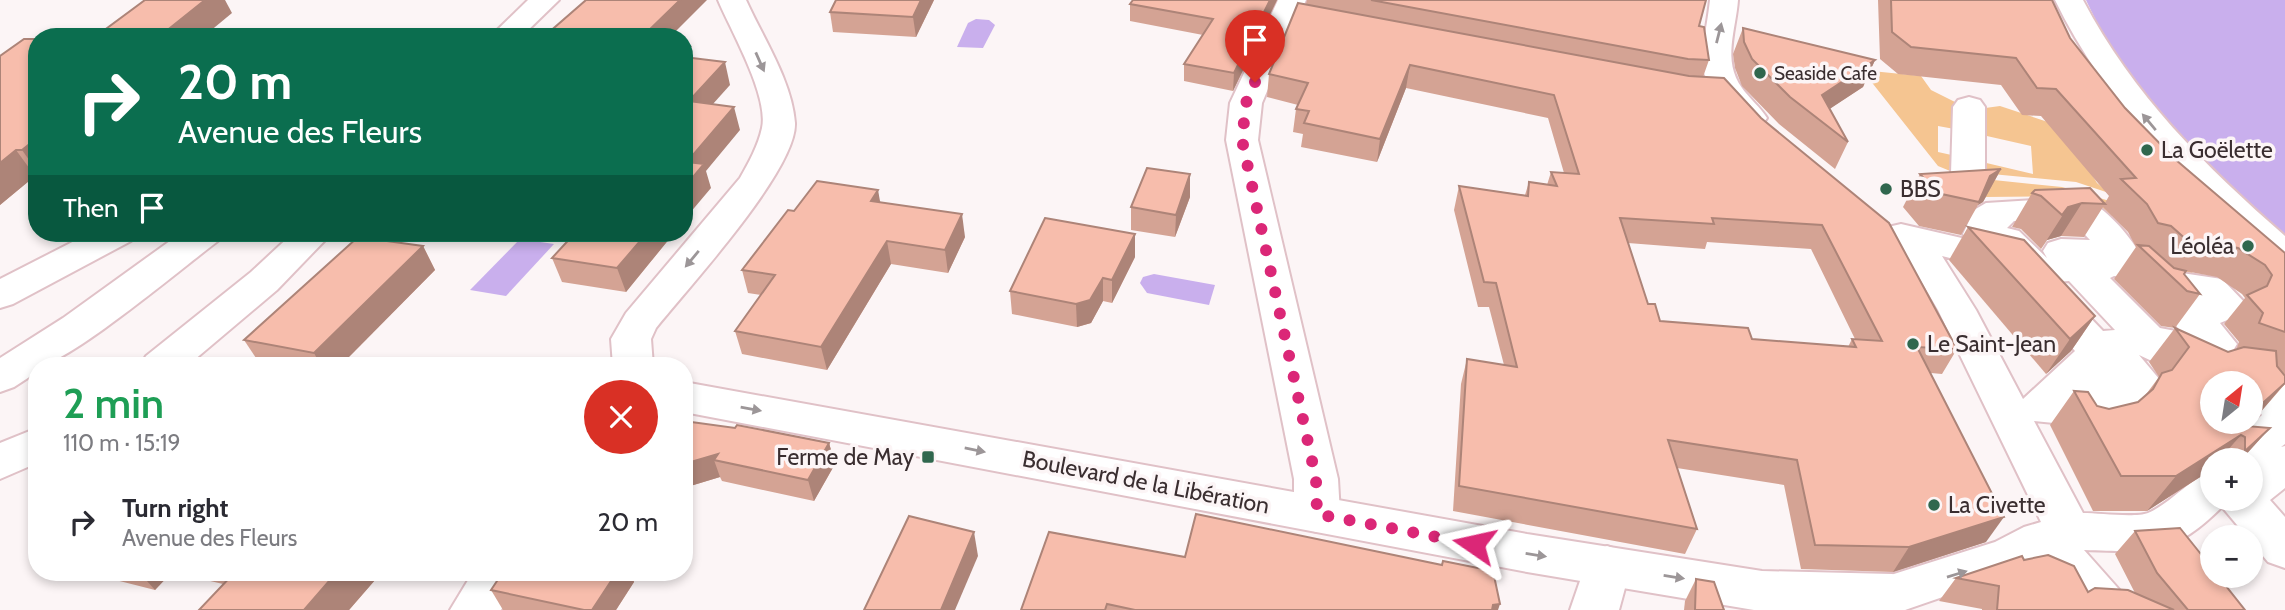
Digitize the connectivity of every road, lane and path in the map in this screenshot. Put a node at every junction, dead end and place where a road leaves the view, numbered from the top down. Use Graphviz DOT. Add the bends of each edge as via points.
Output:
graph roads {
  1 [pos="545,0"];
  2 [pos="732,0"];
  3 [pos="1724,0"];
  4 [pos="2068,0"];
  5 [pos="1296,10"];
  6 [pos="514,28"];
  7 [pos="1693,89"];
  8 [pos="1726,90"];
  9 [pos="1969,107"];
  10 [pos="1775,141"];
  11 [pos="1968,174"];
  12 [pos="1868,217"];
  13 [pos="101,242"];
  14 [pos="193,242"];
  15 [pos="305,242"];
  16 [pos="2285,256"];
  17 [pos="0,295"];
  18 [pos="31,357"];
  19 [pos="171,357"];
  20 [pos="632,357"];
  21 [pos="28,359"];
  22 [pos="0,377"];
  23 [pos="693,399"];
  24 [pos="2285,416"];
  25 [pos="28,447"];
  26 [pos="2253,448"];
  27 [pos="0,461"];
  28 [pos="2285,463"];
  29 [pos="2263,481"];
  30 [pos="2200,500"];
  31 [pos="2252,511"];
  32 [pos="1317,514"];
  33 [pos="2040,540"];
  34 [pos="2285,549"];
  35 [pos="494,581"];
  36 [pos="1601,588"];
  37 [pos="474,610"];
  38 [pos="2108,610"];
  1 -- 6 [label="street"];
  2 -- 20 [label="street, one-way" via="775,97 779,126 755,182 640,322 631,339"];
  8 -- 3 [label="street, one-way" via="1717,69 1715,47"];
  16 -- 4 [label="street, one-way" via="2228,205 2141,112 2087,42"];
  5 -- 32 [label="street" via="1246,103 1242,140 1316,479"];
  7 -- 8 [label="street"];
  8 -- 10 [label="street"];
  9 -- 11 [label="street"];
  12 -- 33 [label="street" via="1908,254 1942,309 2042,519"];
  13 -- 17 [label="street"];
  14 -- 18 [label="street"];
  15 -- 19 [label="street"];
  21 -- 22 [label="street"];
  23 -- 32 [label="street, Boulevard de la Libération, one-way"];
  24 -- 26 [label="street"];
  24 -- 30 [label="street" via="2249,374 2216,363 2196,345 2217,344 2181,308 2205,313 2228,305 2209,288 2175,284 2164,291 2136,265 2117,265 2100,249 2119,248 2078,208 1998,211 1998,219 1987,218 1982,234 2006,239 2035,271 2078,269 2061,251 2082,250 2101,269 2080,270 2120,312 2149,341 2173,343 2201,370 2146,341 2105,344 2139,380 2129,392 2113,384 2099,398 2113,407 2089,428 2077,410 2040,407 2100,353 2018,263 1901,235 1931,267 1957,310 2069,531 2153,533"];
  25 -- 27 [label="street"];
  28 -- 29 [label="street"];
  31 -- 34 [label="street"];
  32 -- 36 [label="street, Boulevard de la Libération, one-way"];
  36 -- 33 [label="street, Boulevard de la Libération, one-way" via="1892,594 2009,557"];
  33 -- 38 [label="street" via="2059,554"];
  35 -- 37 [label="street"];
}
